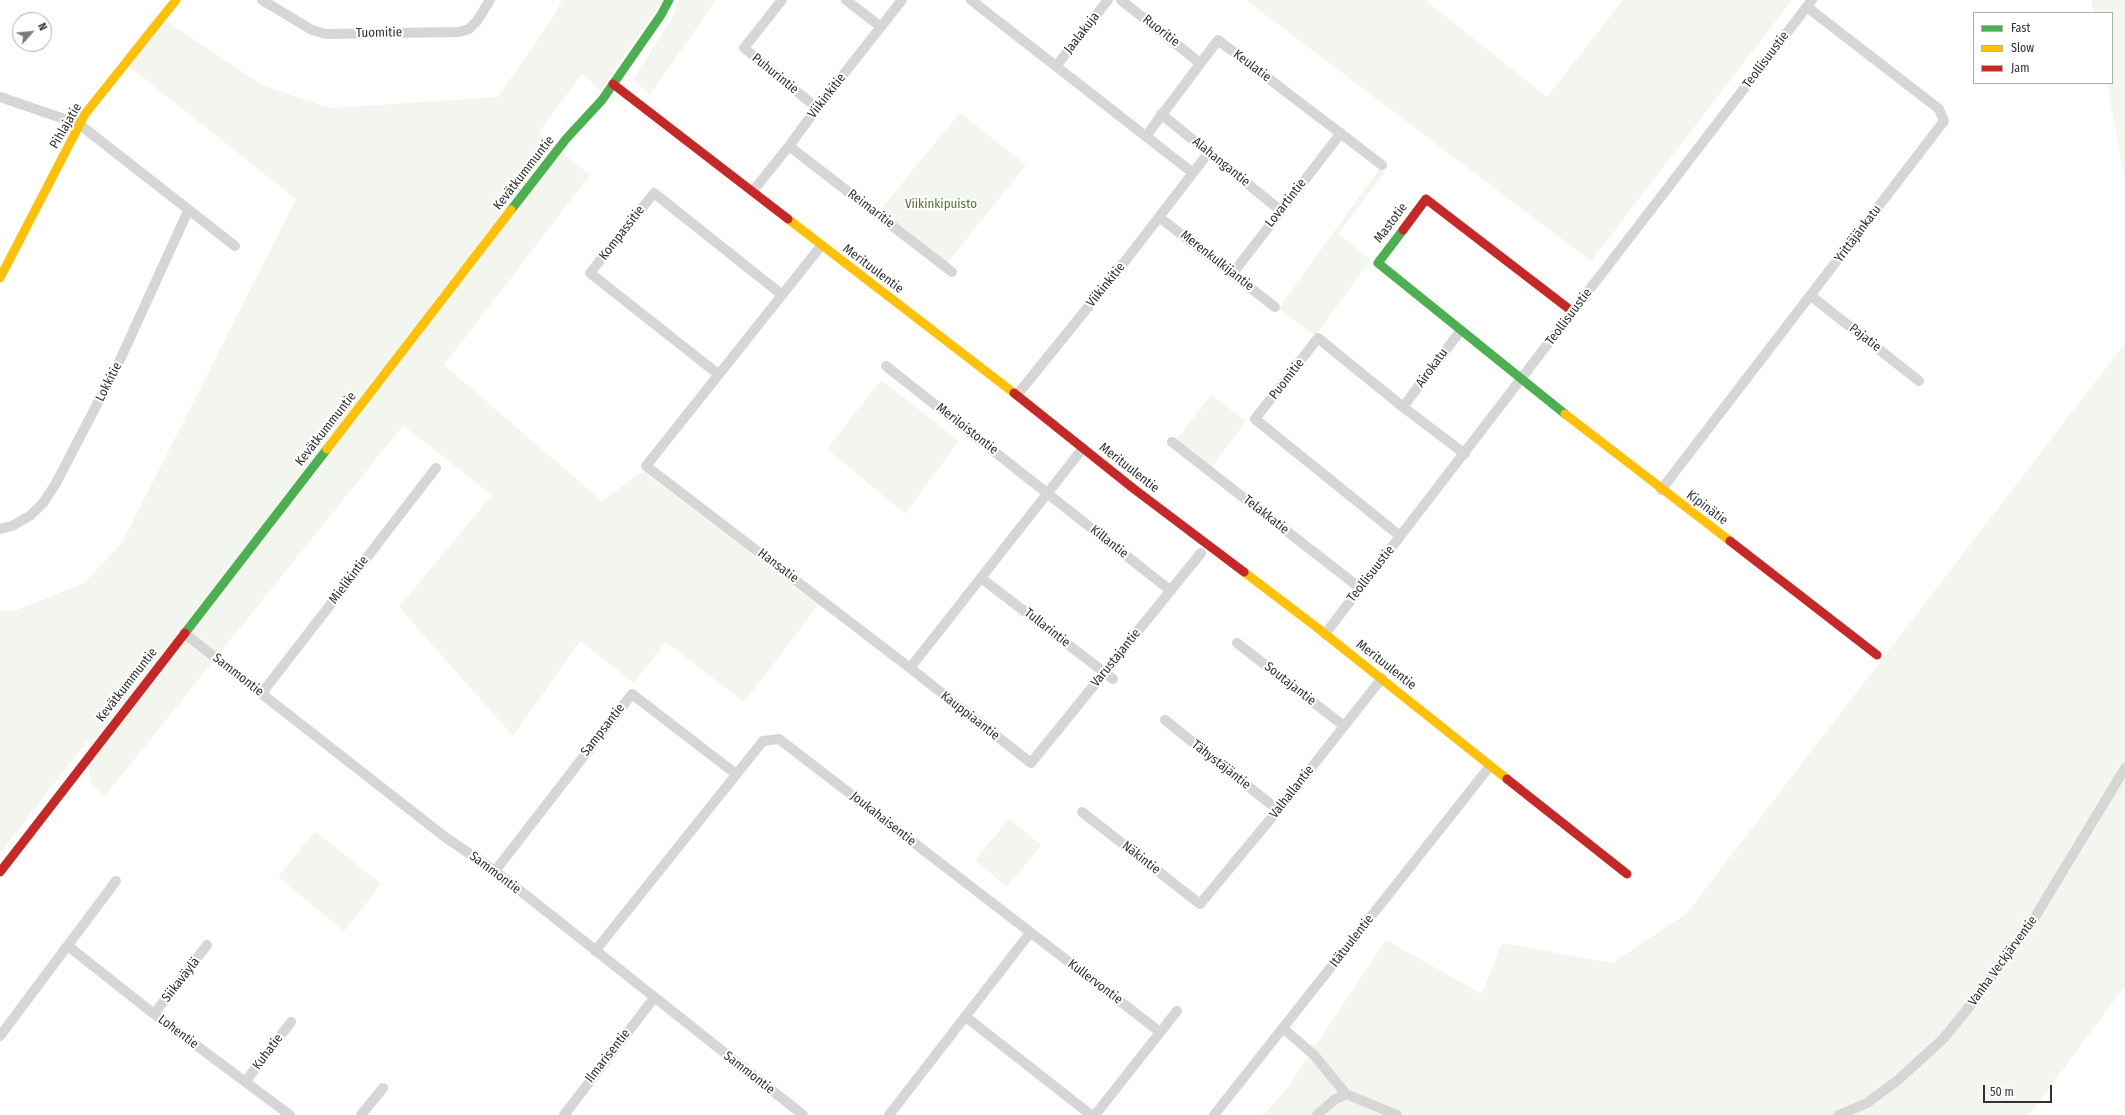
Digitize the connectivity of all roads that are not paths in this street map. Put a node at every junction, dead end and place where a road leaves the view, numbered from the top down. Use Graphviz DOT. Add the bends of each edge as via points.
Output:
graph roads {
  1 [pos="176,0"];
  2 [pos="262,0"];
  3 [pos="490,0"];
  4 [pos="669,0"];
  5 [pos="782,0"];
  6 [pos="846,0"];
  7 [pos="902,0"];
  8 [pos="971,0"];
  9 [pos="1108,0"];
  10 [pos="1121,0"];
  11 [pos="1810,4"];
  12 [pos="881,27"];
  13 [pos="1200,63"];
  14 [pos="1057,65"];
  15 [pos="613,84"];
  16 [pos="0,97"];
  17 [pos="817,108"];
  18 [pos="1162,114"];
  19 [pos="79,124"];
  20 [pos="1341,133"];
  21 [pos="1146,136"];
  22 [pos="790,146"];
  23 [pos="1209,152"];
  24 [pos="1382,165"];
  25 [pos="1193,173"];
  26 [pos="753,191"];
  27 [pos="188,210"];
  28 [pos="1280,210"];
  29 [pos="1159,217"];
  30 [pos="235,246"];
  31 [pos="820,246"];
  32 [pos="952,272"];
  33 [pos="1233,273"];
  34 [pos="0,278"];
  35 [pos="781,294"];
  36 [pos="1811,296"];
  37 [pos="1275,307"];
  38 [pos="1573,312"];
  39 [pos="1461,330"];
  40 [pos="886,366"];
  41 [pos="718,374"];
  42 [pos="1522,379"];
  43 [pos="1919,381"];
  44 [pos="1017,395"];
  45 [pos="1403,407"];
  46 [pos="1172,442"];
  47 [pos="1083,448"];
  48 [pos="1465,454"];
  49 [pos="436,468"];
  50 [pos="1661,490"];
  51 [pos="1047,493"];
  52 [pos="0,529"];
  53 [pos="1400,536"];
  54 [pos="1201,553"];
  55 [pos="981,578"];
  56 [pos="1360,588"];
  57 [pos="1171,591"];
  58 [pos="184,633"];
  59 [pos="1325,634"];
  60 [pos="1237,643"];
  61 [pos="1878,656"];
  62 [pos="910,668"];
  63 [pos="1105,672"];
  64 [pos="1382,678"];
  65 [pos="1113,679"];
  66 [pos="262,693"];
  67 [pos="1165,720"];
  68 [pos="1344,726"];
  69 [pos="1031,763"];
  70 [pos="1490,766"];
  71 [pos="2125,768"];
  72 [pos="736,774"];
  73 [pos="1278,810"];
  74 [pos="1082,812"];
  75 [pos="494,871"];
  76 [pos="0,872"];
  77 [pos="1628,874"];
  78 [pos="116,881"];
  79 [pos="1200,904"];
  80 [pos="1030,933"];
  81 [pos="208,945"];
  82 [pos="68,946"];
  83 [pos="595,951"];
  84 [pos="654,998"];
  85 [pos="1177,1011"];
  86 [pos="154,1014"];
  87 [pos="966,1017"];
  88 [pos="290,1022"];
  89 [pos="1283,1028"];
  90 [pos="1160,1032"];
  91 [pos="0,1036"];
  92 [pos="245,1082"];
  93 [pos="383,1088"];
  94 [pos="1346,1094"];
  95 [pos="290,1115"];
  96 [pos="361,1115"];
  97 [pos="564,1115"];
  98 [pos="803,1115"];
  99 [pos="889,1115"];
  100 [pos="1091,1115"];
  101 [pos="1095,1115"];
  102 [pos="1214,1115"];
  103 [pos="1317,1115"];
  104 [pos="1397,1115"];
  105 [pos="1839,1115"];
  1 -- 19 [label="street, Pihlajatie"];
  2 -- 3 [label="street, Tuomitie" via="312,30 326,34 460,32 469,29 478,21"];
  4 -- 15 [label="street, Kevätkummuntie"];
  5 -- 17 [label="street, Puhurintie" via="744,48"];
  6 -- 12 [label="street"];
  7 -- 12 [label="street, Viikinkitie"];
  8 -- 14 [label="street"];
  9 -- 14 [label="street, Jaalakuja"];
  10 -- 13 [label="street, Ruoritie"];
  11 -- 36 [label="street, Yrittäjänkatu" via="1939,109 1944,121"];
  11 -- 38 [label="street, Teollisuustie"];
  12 -- 17 [label="street, Viikinkitie"];
  13 -- 18 [label="street, Keulatie"];
  13 -- 20 [label="street, Keulatie" via="1218,40"];
  14 -- 21 [label="street"];
  15 -- 26 [label="street, Merituulentie"];
  15 -- 58 [label="street, Kevätkummuntie" via="602,100 566,139"];
  16 -- 19 [label="street"];
  17 -- 22 [label="street, Viikinkitie"];
  18 -- 21 [label="street, Keulatie"];
  18 -- 23 [label="street, Alahangantie"];
  19 -- 27 [label="street"];
  19 -- 34 [label="street, Pihlajatie"];
  20 -- 24 [label="street, Keulatie"];
  20 -- 28 [label="street, Lovartintie"];
  21 -- 25 [label="street"];
  22 -- 26 [label="street, Viikinkitie"];
  22 -- 32 [label="street, Reimaritie"];
  23 -- 25 [label="street, Viikinkitie"];
  23 -- 28 [label="street, Alahangantie"];
  25 -- 29 [label="street, Viikinkitie"];
  26 -- 31 [label="street, Merituulentie"];
  27 -- 30 [label="street"];
  27 -- 52 [label="street, Lokkitie" via="119,362 55,485 31,516"];
  28 -- 33 [label="street, Lovartintie"];
  29 -- 33 [label="street, Merenkulkijantie"];
  29 -- 44 [label="street, Viikinkitie"];
  31 -- 35 [label="street, Hansatie"];
  31 -- 44 [label="street, Merituulentie"];
  33 -- 37 [label="street, Merenkulkijantie"];
  35 -- 41 [label="street, Hansatie"];
  35 -- 41 [label="street, Kompassitie" via="654,193 590,273"];
  36 -- 43 [label="street, Pajatie"];
  36 -- 50 [label="street, Yrittäjänkatu"];
  38 -- 39 [label="street, Mastotie" via="1426,199 1378,263"];
  38 -- 42 [label="street, Teollisuustie"];
  39 -- 42 [label="street, Mastotie"];
  39 -- 45 [label="street, Airokatu"];
  40 -- 51 [label="street, Meriloistontie"];
  41 -- 62 [label="street, Hansatie" via="646,466"];
  42 -- 48 [label="street, Teollisuustie"];
  42 -- 50 [label="street, Kipinätie"];
  44 -- 47 [label="street, Merituulentie"];
  45 -- 48 [label="street, Puomitie"];
  45 -- 53 [label="street, Puomitie" via="1318,338 1255,419"];
  46 -- 56 [label="street, Telakkatie"];
  47 -- 51 [label="street"];
  47 -- 59 [label="street, Merituulentie"];
  48 -- 53 [label="street, Teollisuustie"];
  49 -- 66 [label="street, Mielikintie"];
  50 -- 61 [label="street, Kipinätie"];
  51 -- 55 [label="street"];
  51 -- 57 [label="street, Killantie"];
  53 -- 56 [label="street, Teollisuustie"];
  54 -- 57 [label="street, Varustajantie"];
  55 -- 62 [label="street"];
  55 -- 63 [label="street, Tullarintie"];
  56 -- 59 [label="street, Teollisuustie"];
  57 -- 63 [label="street, Varustajantie"];
  58 -- 66 [label="street, Sammontie"];
  58 -- 76 [label="street, Kevätkummuntie"];
  59 -- 64 [label="street, Merituulentie"];
  60 -- 68 [label="street, Soutajantie"];
  62 -- 69 [label="street, Kauppiaantie"];
  63 -- 65 [label="street, Tullarintie"];
  63 -- 69 [label="street, Varustajantie"];
  64 -- 68 [label="street, Valhallantie"];
  64 -- 70 [label="street, Merituulentie"];
  66 -- 75 [label="street, Sammontie" via="445,837"];
  67 -- 73 [label="street, Tähystäjäntie"];
  68 -- 73 [label="street, Valhallantie"];
  70 -- 77 [label="street, Merituulentie"];
  70 -- 89 [label="street, Itätuulentie"];
  71 -- 105 [label="street, Vanha Veckjärventie" via="2032,922 1966,1012 1943,1039 1898,1080 1867,1103"];
  72 -- 75 [label="street, Sampsantie" via="632,694"];
  72 -- 80 [label="street, Joukahaisentie" via="763,741 779,738"];
  72 -- 83 [label="street, Joukahaisentie"];
  73 -- 79 [label="street, Valhallantie"];
  74 -- 79 [label="street, Näkintie"];
  75 -- 83 [label="street, Sammontie"];
  78 -- 82 [label="street"];
  80 -- 87 [label="street"];
  80 -- 90 [label="street, Kullervontie"];
  81 -- 86 [label="street, Siikaväylä"];
  82 -- 86 [label="street, Lohentie"];
  82 -- 91 [label="street"];
  83 -- 84 [label="street, Sammontie"];
  84 -- 97 [label="street, Ilmarisentie"];
  84 -- 98 [label="street, Sammontie"];
  85 -- 90 [label="street"];
  86 -- 92 [label="street, Lohentie"];
  87 -- 99 [label="street"];
  87 -- 100 [label="street"];
  88 -- 92 [label="street, Kuhatie"];
  89 -- 94 [label="street" via="1314,1055"];
  89 -- 102 [label="street, Itätuulentie"];
  90 -- 101 [label="street"];
  92 -- 95 [label="street, Lohentie"];
  93 -- 96 [label="street"];
  94 -- 103 [label="street" via="1334,1100"];
  94 -- 104 [label="street"];
}
